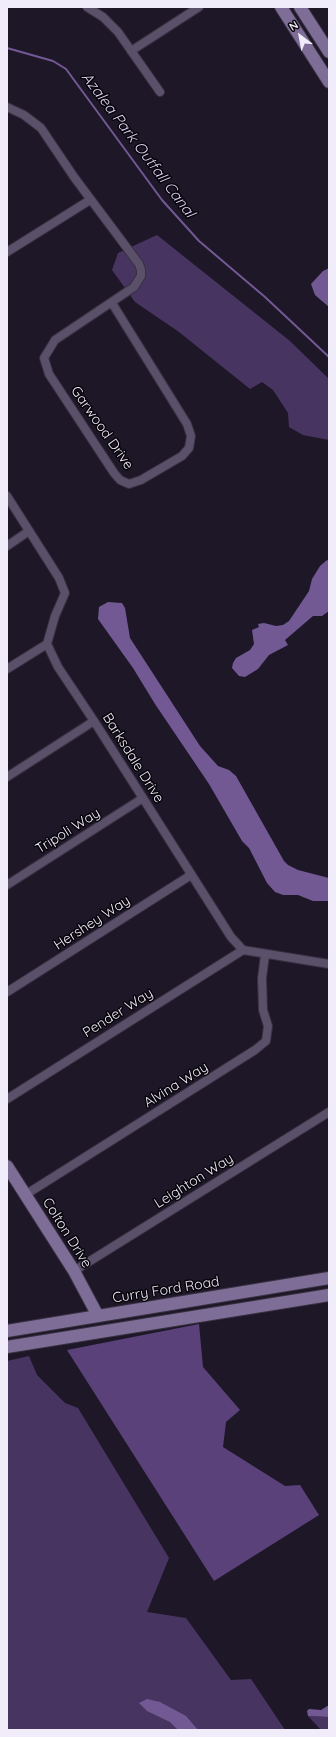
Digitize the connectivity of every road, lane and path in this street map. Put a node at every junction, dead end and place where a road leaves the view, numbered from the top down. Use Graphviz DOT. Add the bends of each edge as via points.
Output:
graph roads {
  1 [pos="87,7"];
  2 [pos="199,7"];
  3 [pos="281,7"];
  4 [pos="300,7"];
  5 [pos="131,51"];
  6 [pos="329,52"];
  7 [pos="327,77"];
  8 [pos="160,92"];
  9 [pos="7,107"];
  10 [pos="90,200"];
  11 [pos="7,252"];
  12 [pos="112,303"];
  13 [pos="7,496"];
  14 [pos="29,532"];
  15 [pos="7,546"];
  16 [pos="47,644"];
  17 [pos="7,669"];
  18 [pos="94,721"];
  19 [pos="7,776"];
  20 [pos="143,798"];
  21 [pos="191,875"];
  22 [pos="7,885"];
  23 [pos="243,950"];
  24 [pos="264,955"];
  25 [pos="329,964"];
  26 [pos="7,992"];
  27 [pos="7,1099"];
  28 [pos="329,1112"];
  29 [pos="7,1166"];
  30 [pos="25,1195"];
  31 [pos="74,1271"];
  32 [pos="329,1278"];
  33 [pos="262,1289"];
  34 [pos="329,1295"];
  35 [pos="98,1316"];
  36 [pos="111,1330"];
  37 [pos="7,1331"];
  38 [pos="7,1341"];
  39 [pos="7,1347"];
  1 -- 5 [label="street" via="118,32"];
  2 -- 5 [label="street"];
  3 -- 7 [label="main road"];
  4 -- 6 [label="main road"];
  5 -- 8 [label="street"];
  9 -- 10 [label="street, Garwood Drive" via="24,115 41,128"];
  10 -- 11 [label="street"];
  10 -- 12 [label="street, Garwood Drive" via="141,270 141,276 134,287"];
  12 -- 12 [label="street, Garwood Drive" via="187,424 191,436 189,448 182,456 141,480 129,484 120,480 114,473 49,374 44,358 55,340"];
  13 -- 14 [label="street"];
  14 -- 15 [label="street"];
  14 -- 16 [label="street" via="59,578 65,593"];
  16 -- 17 [label="street"];
  16 -- 18 [label="street, Barksdale Drive" via="58,667"];
  18 -- 19 [label="street"];
  18 -- 20 [label="street, Barksdale Drive"];
  20 -- 21 [label="street, Barksdale Drive"];
  20 -- 22 [label="street, Tripoli Way"];
  21 -- 23 [label="street, Barksdale Drive" via="231,937"];
  21 -- 26 [label="street, Hershey Way"];
  23 -- 24 [label="street"];
  23 -- 27 [label="street, Pender Way"];
  24 -- 25 [label="street"];
  24 -- 30 [label="street, Alvina Way" via="262,978 263,1010 268,1026 266,1040 255,1050"];
  28 -- 31 [label="street, Leighton Way"];
  29 -- 30 [label="main road, Colton Drive"];
  30 -- 31 [label="main road, Colton Drive"];
  31 -- 35 [label="main road, Colton Drive"];
  32 -- 33 [label="main road, Curry Ford Road"];
  33 -- 35 [label="main road, Curry Ford Road"];
  33 -- 36 [label="main road" via="246,1297 117,1319 113,1322"];
  34 -- 36 [label="main road"];
  35 -- 37 [label="main road, Curry Ford Road"];
  35 -- 38 [label="main road" via="91,1324 81,1328"];
  36 -- 39 [label="main road"];
}
